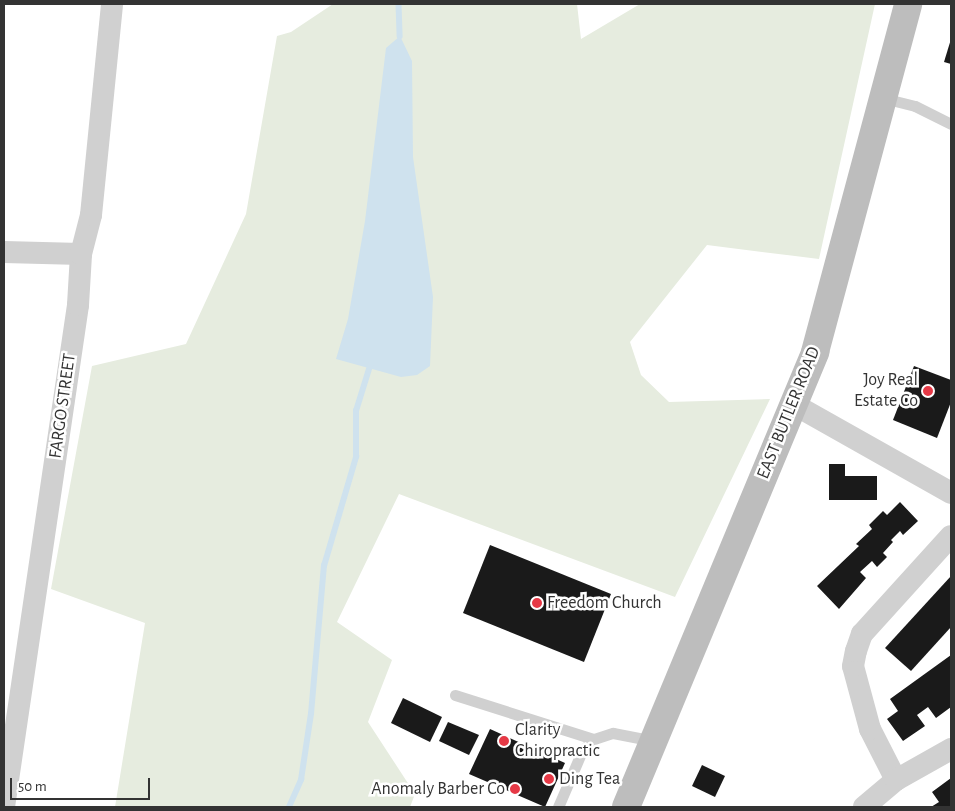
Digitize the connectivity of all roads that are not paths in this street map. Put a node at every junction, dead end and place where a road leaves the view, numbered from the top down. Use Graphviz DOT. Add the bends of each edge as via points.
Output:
graph roads {
  1 [pos="112,4"];
  2 [pos="908,4"];
  3 [pos="883,98"];
  4 [pos="951,124"];
  5 [pos="4,252"];
  6 [pos="81,254"];
  7 [pos="795,405"];
  8 [pos="951,493"];
  9 [pos="951,536"];
  10 [pos="455,695"];
  11 [pos="594,739"];
  12 [pos="654,741"];
  13 [pos="951,749"];
  14 [pos="896,780"];
  15 [pos="633,805"];
  16 [pos="4,807"];
  17 [pos="558,807"];
  18 [pos="864,807"];
  1 -- 6 [label="street, FARGO STREET" via="91,215"];
  2 -- 3 [label="main road, EAST BUTLER ROAD"];
  3 -- 4 [label="lane" via="915,106"];
  3 -- 7 [label="main road, EAST BUTLER ROAD" via="818,342"];
  5 -- 6 [label="street"];
  6 -- 16 [label="street, FARGO STREET" via="78,305"];
  7 -- 8 [label="street"];
  7 -- 12 [label="main road, EAST BUTLER ROAD"];
  9 -- 14 [label="street" via="862,634 856,652 854,666 870,729"];
  10 -- 11 [label="lane"];
  11 -- 12 [label="lane" via="613,733"];
  11 -- 17 [label="lane" via="582,751"];
  12 -- 15 [label="main road, EAST BUTLER ROAD"];
  13 -- 14 [label="street"];
  14 -- 18 [label="street"];
}
